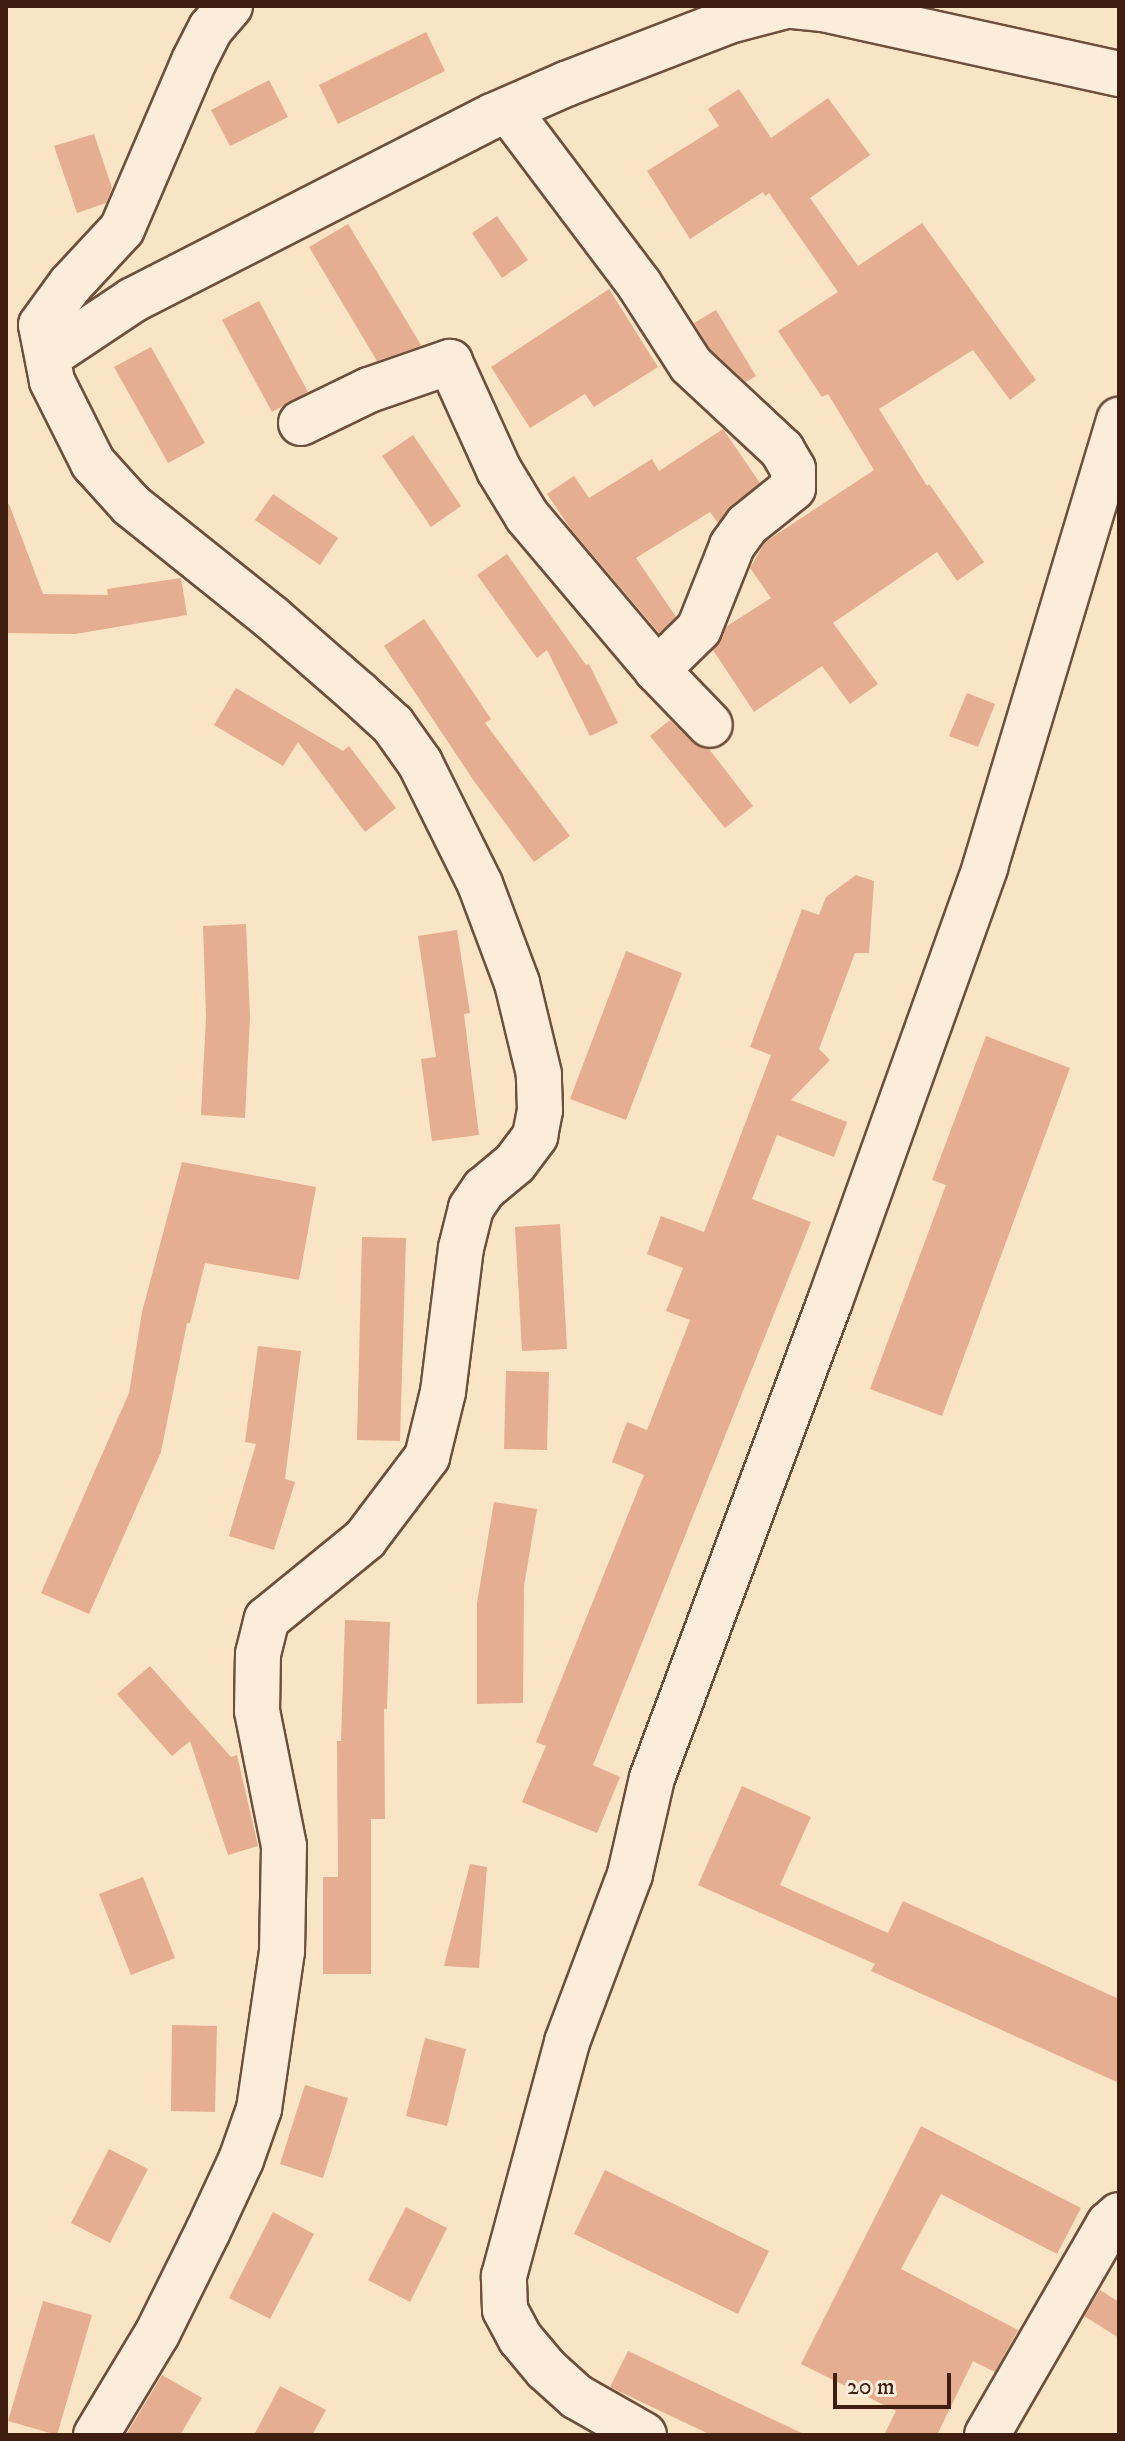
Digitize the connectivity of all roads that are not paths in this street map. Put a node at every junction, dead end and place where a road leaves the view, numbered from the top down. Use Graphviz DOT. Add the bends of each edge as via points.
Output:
graph roads {
  1 [pos="230,6"];
  2 [pos="807,7"];
  3 [pos="1119,74"];
  4 [pos="508,110"];
  5 [pos="49,356"];
  6 [pos="1119,420"];
  7 [pos="301,423"];
  8 [pos="657,670"];
  9 [pos="710,725"];
  10 [pos="1119,2215"];
  11 [pos="96,2435"];
  12 [pos="644,2435"];
  13 [pos="987,2435"];
  1 -- 5 [label="street" via="194,61 122,229 41,325"];
  2 -- 3 [label="street"];
  2 -- 4 [label="street" via="729,21"];
  4 -- 5 [label="street" via="133,300"];
  4 -- 8 [label="street" via="639,284 691,365 782,450 793,469 793,488 747,525 732,546 699,629"];
  5 -- 11 [label="street" via="52,381 72,423 93,463 121,495 358,693 393,725 420,763 480,884 517,983 539,1074 540,1110 535,1136 471,1208 443,1392 427,1457 365,1539 267,1619 258,1654 257,1711 284,1846 282,1951 259,2109 241,2160 157,2334"];
  6 -- 12 [label="street" via="985,867 652,1778 630,1874 567,2042 504,2276 505,2310 546,2369 577,2397"];
  7 -- 8 [label="street" via="369,390 450,362 472,416 527,516"];
  8 -- 9 [label="street"];
  10 -- 13 [label="street"];
}
